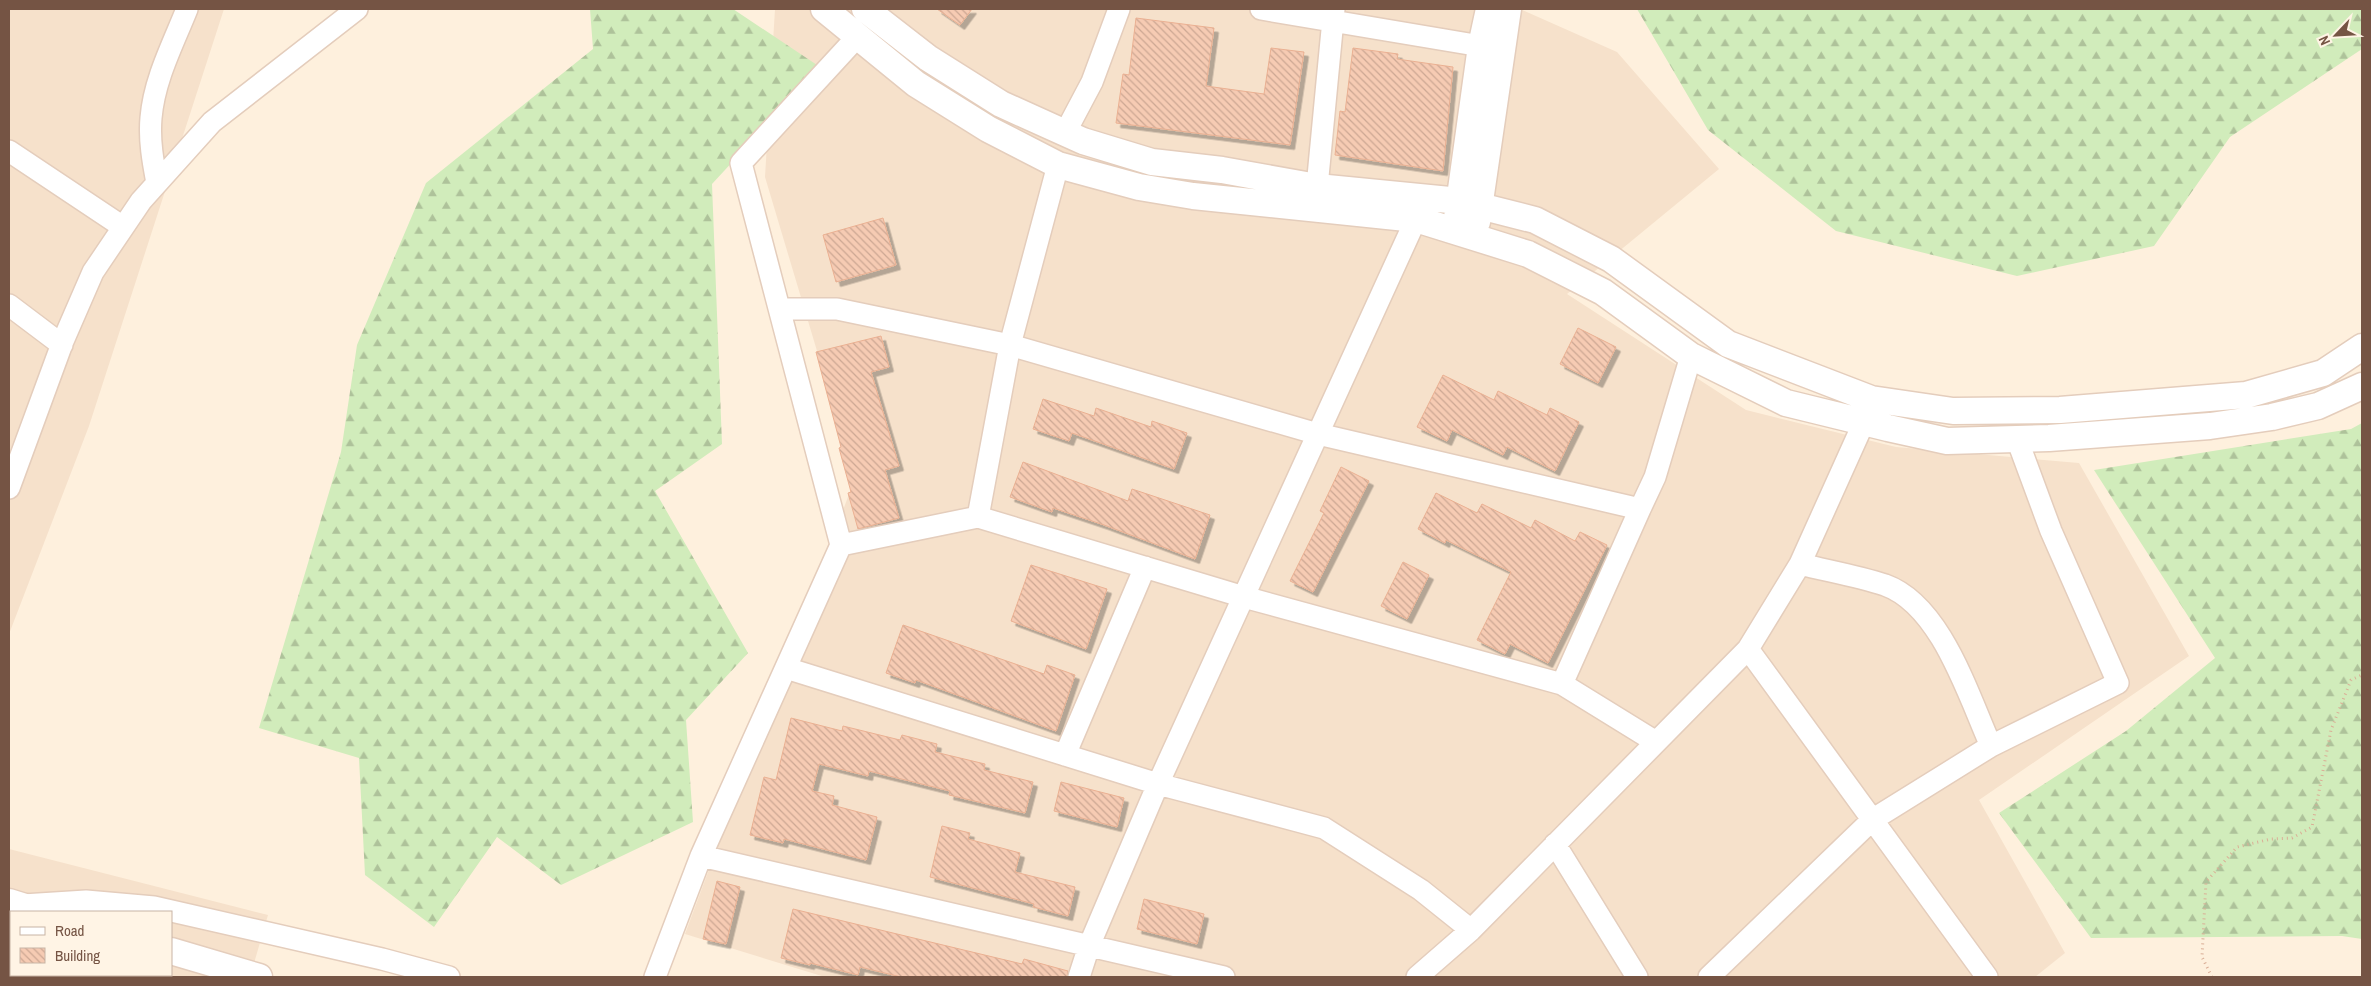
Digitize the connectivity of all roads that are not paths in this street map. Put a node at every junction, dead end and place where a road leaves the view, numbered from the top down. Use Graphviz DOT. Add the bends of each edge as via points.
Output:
graph roads {
  1 [pos="187,9"];
  2 [pos="357,9"];
  3 [pos="824,9"];
  4 [pos="865,9"];
  5 [pos="1119,9"];
  6 [pos="1261,9"];
  7 [pos="1489,9"];
  8 [pos="1508,9"];
  9 [pos="1332,15"];
  10 [pos="858,36"];
  11 [pos="1481,46"];
  12 [pos="1065,133"];
  13 [pos="9,151"];
  14 [pos="1058,165"];
  15 [pos="157,183"];
  16 [pos="1317,187"];
  17 [pos="1470,203"];
  18 [pos="1416,219"];
  19 [pos="123,227"];
  20 [pos="1465,234"];
  21 [pos="9,305"];
  22 [pos="780,309"];
  23 [pos="62,345"];
  24 [pos="1010,346"];
  25 [pos="2362,347"];
  26 [pos="1691,356"];
  27 [pos="2362,386"];
  28 [pos="1864,422"];
  29 [pos="1318,434"];
  30 [pos="2017,439"];
  31 [pos="14,456"];
  32 [pos="9,488"];
  33 [pos="1640,509"];
  34 [pos="978,516"];
  35 [pos="841,545"];
  36 [pos="1800,564"];
  37 [pos="1145,567"];
  38 [pos="1244,597"];
  39 [pos="1748,649"];
  40 [pos="786,668"];
  41 [pos="1562,684"];
  42 [pos="1656,742"];
  43 [pos="1991,746"];
  44 [pos="1065,755"];
  45 [pos="1158,784"];
  46 [pos="1872,820"];
  47 [pos="1555,844"];
  48 [pos="701,856"];
  49 [pos="12,903"];
  50 [pos="38,911"];
  51 [pos="172,911"];
  52 [pos="172,911"];
  53 [pos="1471,930"];
  54 [pos="1089,946"];
  55 [pos="172,951"];
  56 [pos="259,977"];
  57 [pos="449,977"];
  58 [pos="655,977"];
  59 [pos="1080,977"];
  60 [pos="1224,977"];
  61 [pos="1417,977"];
  62 [pos="1636,977"];
  63 [pos="1709,977"];
  64 [pos="1987,977"];
  1 -- 15 [label="street" via="159,80 151,118 152,157"];
  2 -- 15 [label="street" via="212,122"];
  3 -- 10 [label="street"];
  4 -- 12 [label="street" via="936,64 1001,104"];
  5 -- 12 [label="street" via="1092,82"];
  6 -- 9 [label="street"];
  7 -- 11 [label="street"];
  8 -- 17 [label="street"];
  9 -- 11 [label="street"];
  9 -- 16 [label="street"];
  10 -- 14 [label="street" via="916,84 988,129"];
  10 -- 22 [label="street" via="742,163"];
  11 -- 17 [label="street"];
  12 -- 16 [label="street" via="1152,162 1222,170"];
  13 -- 19 [label="street"];
  14 -- 18 [label="street" via="1139,187 1193,196"];
  14 -- 24 [label="street"];
  15 -- 19 [label="street"];
  16 -- 17 [label="street"];
  17 -- 20 [label="street"];
  17 -- 25 [label="street" via="1535,220 1611,259 1728,344 1871,399 1953,411 2050,410 2246,395 2323,373"];
  18 -- 20 [label="street"];
  18 -- 29 [label="street"];
  19 -- 23 [label="street" via="92,272"];
  20 -- 26 [label="street" via="1528,254 1603,292"];
  21 -- 23 [label="street"];
  22 -- 24 [label="street" via="837,309"];
  22 -- 35 [label="street"];
  23 -- 31 [label="street"];
  24 -- 29 [label="street"];
  24 -- 34 [label="street"];
  26 -- 28 [label="street" via="1786,403"];
  26 -- 33 [label="street" via="1655,477"];
  27 -- 30 [label="street" via="2318,406 2272,417 2210,426"];
  28 -- 30 [label="street" via="1947,440"];
  28 -- 36 [label="street"];
  29 -- 33 [label="street"];
  29 -- 38 [label="street"];
  30 -- 43 [label="street" via="2050,531 2118,683"];
  31 -- 32 [label="street"];
  33 -- 41 [label="street"];
  34 -- 35 [label="street"];
  34 -- 37 [label="street"];
  35 -- 40 [label="street"];
  36 -- 39 [label="street"];
  36 -- 43 [label="street" via="1885,586 1920,608 1944,642"];
  37 -- 38 [label="street"];
  37 -- 44 [label="street"];
  38 -- 41 [label="street"];
  38 -- 45 [label="street"];
  39 -- 42 [label="street"];
  39 -- 46 [label="street"];
  40 -- 44 [label="street"];
  40 -- 48 [label="street"];
  41 -- 42 [label="street"];
  42 -- 47 [label="street"];
  43 -- 46 [label="street"];
  44 -- 45 [label="street"];
  45 -- 53 [label="street" via="1324,828 1421,890"];
  45 -- 54 [label="street"];
  46 -- 63 [label="street"];
  46 -- 64 [label="street"];
  47 -- 53 [label="street"];
  47 -- 62 [label="street"];
  48 -- 54 [label="street"];
  48 -- 58 [label="street"];
  49 -- 50 [label="street"];
  49 -- 52 [label="street" via="86,901"];
  51 -- 57 [label="street"];
  53 -- 61 [label="street"];
  54 -- 59 [label="street"];
  54 -- 60 [label="street"];
  55 -- 56 [label="street"];
}
